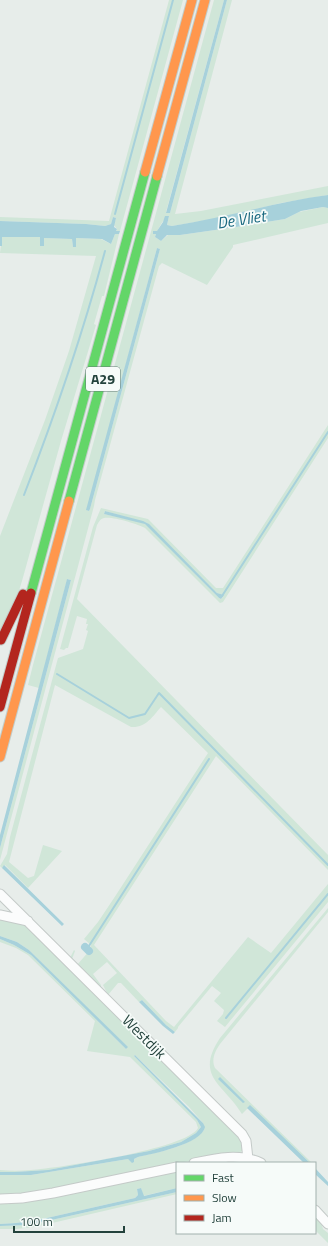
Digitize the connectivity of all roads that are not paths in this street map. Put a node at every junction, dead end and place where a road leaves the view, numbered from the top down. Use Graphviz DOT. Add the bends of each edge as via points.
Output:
graph roads {
  1 [pos="192,0"];
  2 [pos="205,0"];
  3 [pos="40,560"];
  4 [pos="1,640"];
  5 [pos="0,707"];
  6 [pos="0,757"];
  7 [pos="0,894"];
  8 [pos="0,915"];
  9 [pos="28,921"];
  10 [pos="248,1159"];
  11 [pos="200,1162"];
  12 [pos="258,1162"];
  13 [pos="176,1167"];
  14 [pos="0,1199"];
  15 [pos="316,1211"];
  16 [pos="328,1224"];
  1 -- 3 [label="highway, A29"];
  2 -- 6 [label="highway, A29"];
  3 -- 4 [label="highway, A29"];
  3 -- 5 [label="highway, A29"];
  7 -- 9 [label="street, Westdijk"];
  8 -- 9 [label="street"];
  9 -- 10 [label="street, Westdijk" via="242,1134 247,1144"];
  10 -- 11 [label="street" via="224,1158"];
  10 -- 12 [label="street"];
  13 -- 14 [label="street" via="53,1193"];
  15 -- 16 [label="street"];
}
